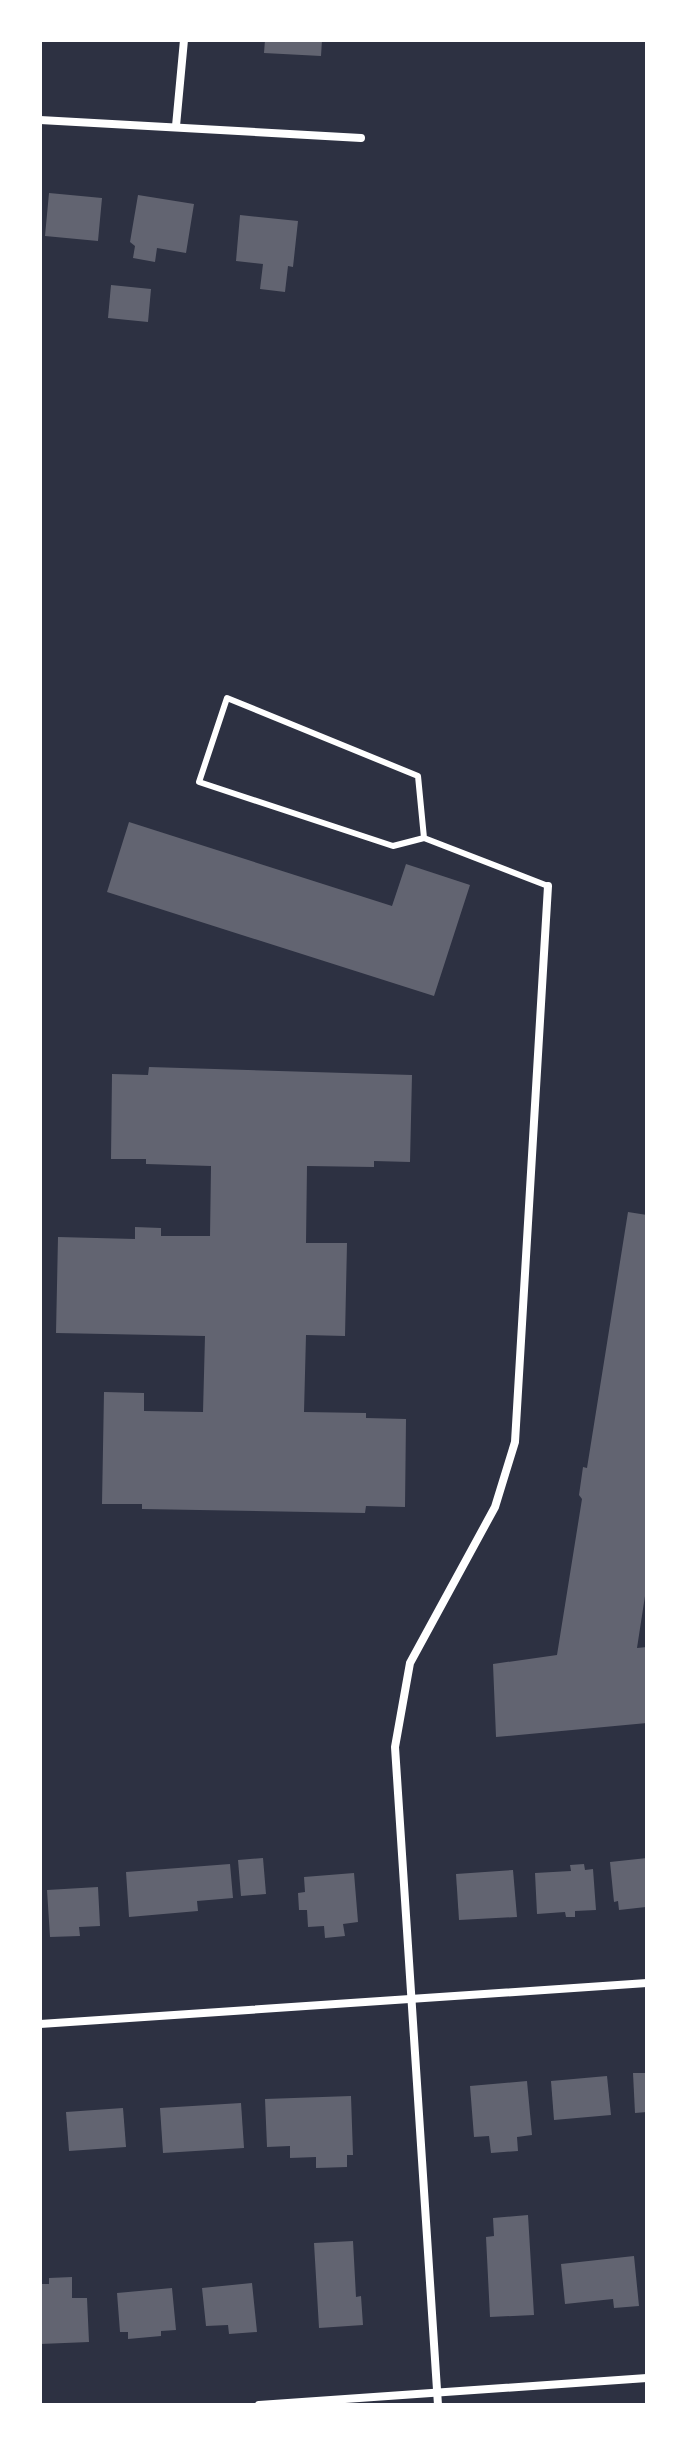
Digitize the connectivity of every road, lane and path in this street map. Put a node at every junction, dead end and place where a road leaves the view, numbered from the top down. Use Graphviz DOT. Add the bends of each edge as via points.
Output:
graph roads {
  1 [pos="184,40"];
  2 [pos="40,120"];
  3 [pos="176,126"];
  4 [pos="361,138"];
  5 [pos="424,838"];
  6 [pos="548,886"];
  7 [pos="647,1983"];
  8 [pos="409,1998"];
  9 [pos="40,2024"];
  10 [pos="647,2378"];
  11 [pos="438,2394"];
  12 [pos="259,2405"];
  13 [pos="438,2405"];
  1 -- 3 [label="street"];
  2 -- 3 [label="street"];
  3 -- 4 [label="street"];
  5 -- 5 [label="lane" via="393,846 199,782 227,698 418,776"];
  5 -- 6 [label="lane"];
  6 -- 8 [label="street" via="515,1442 495,1507 410,1663 395,1747"];
  7 -- 8 [label="street"];
  8 -- 9 [label="street"];
  8 -- 11 [label="street"];
  10 -- 11 [label="street"];
  11 -- 12 [label="street"];
  11 -- 13 [label="street"];
}
